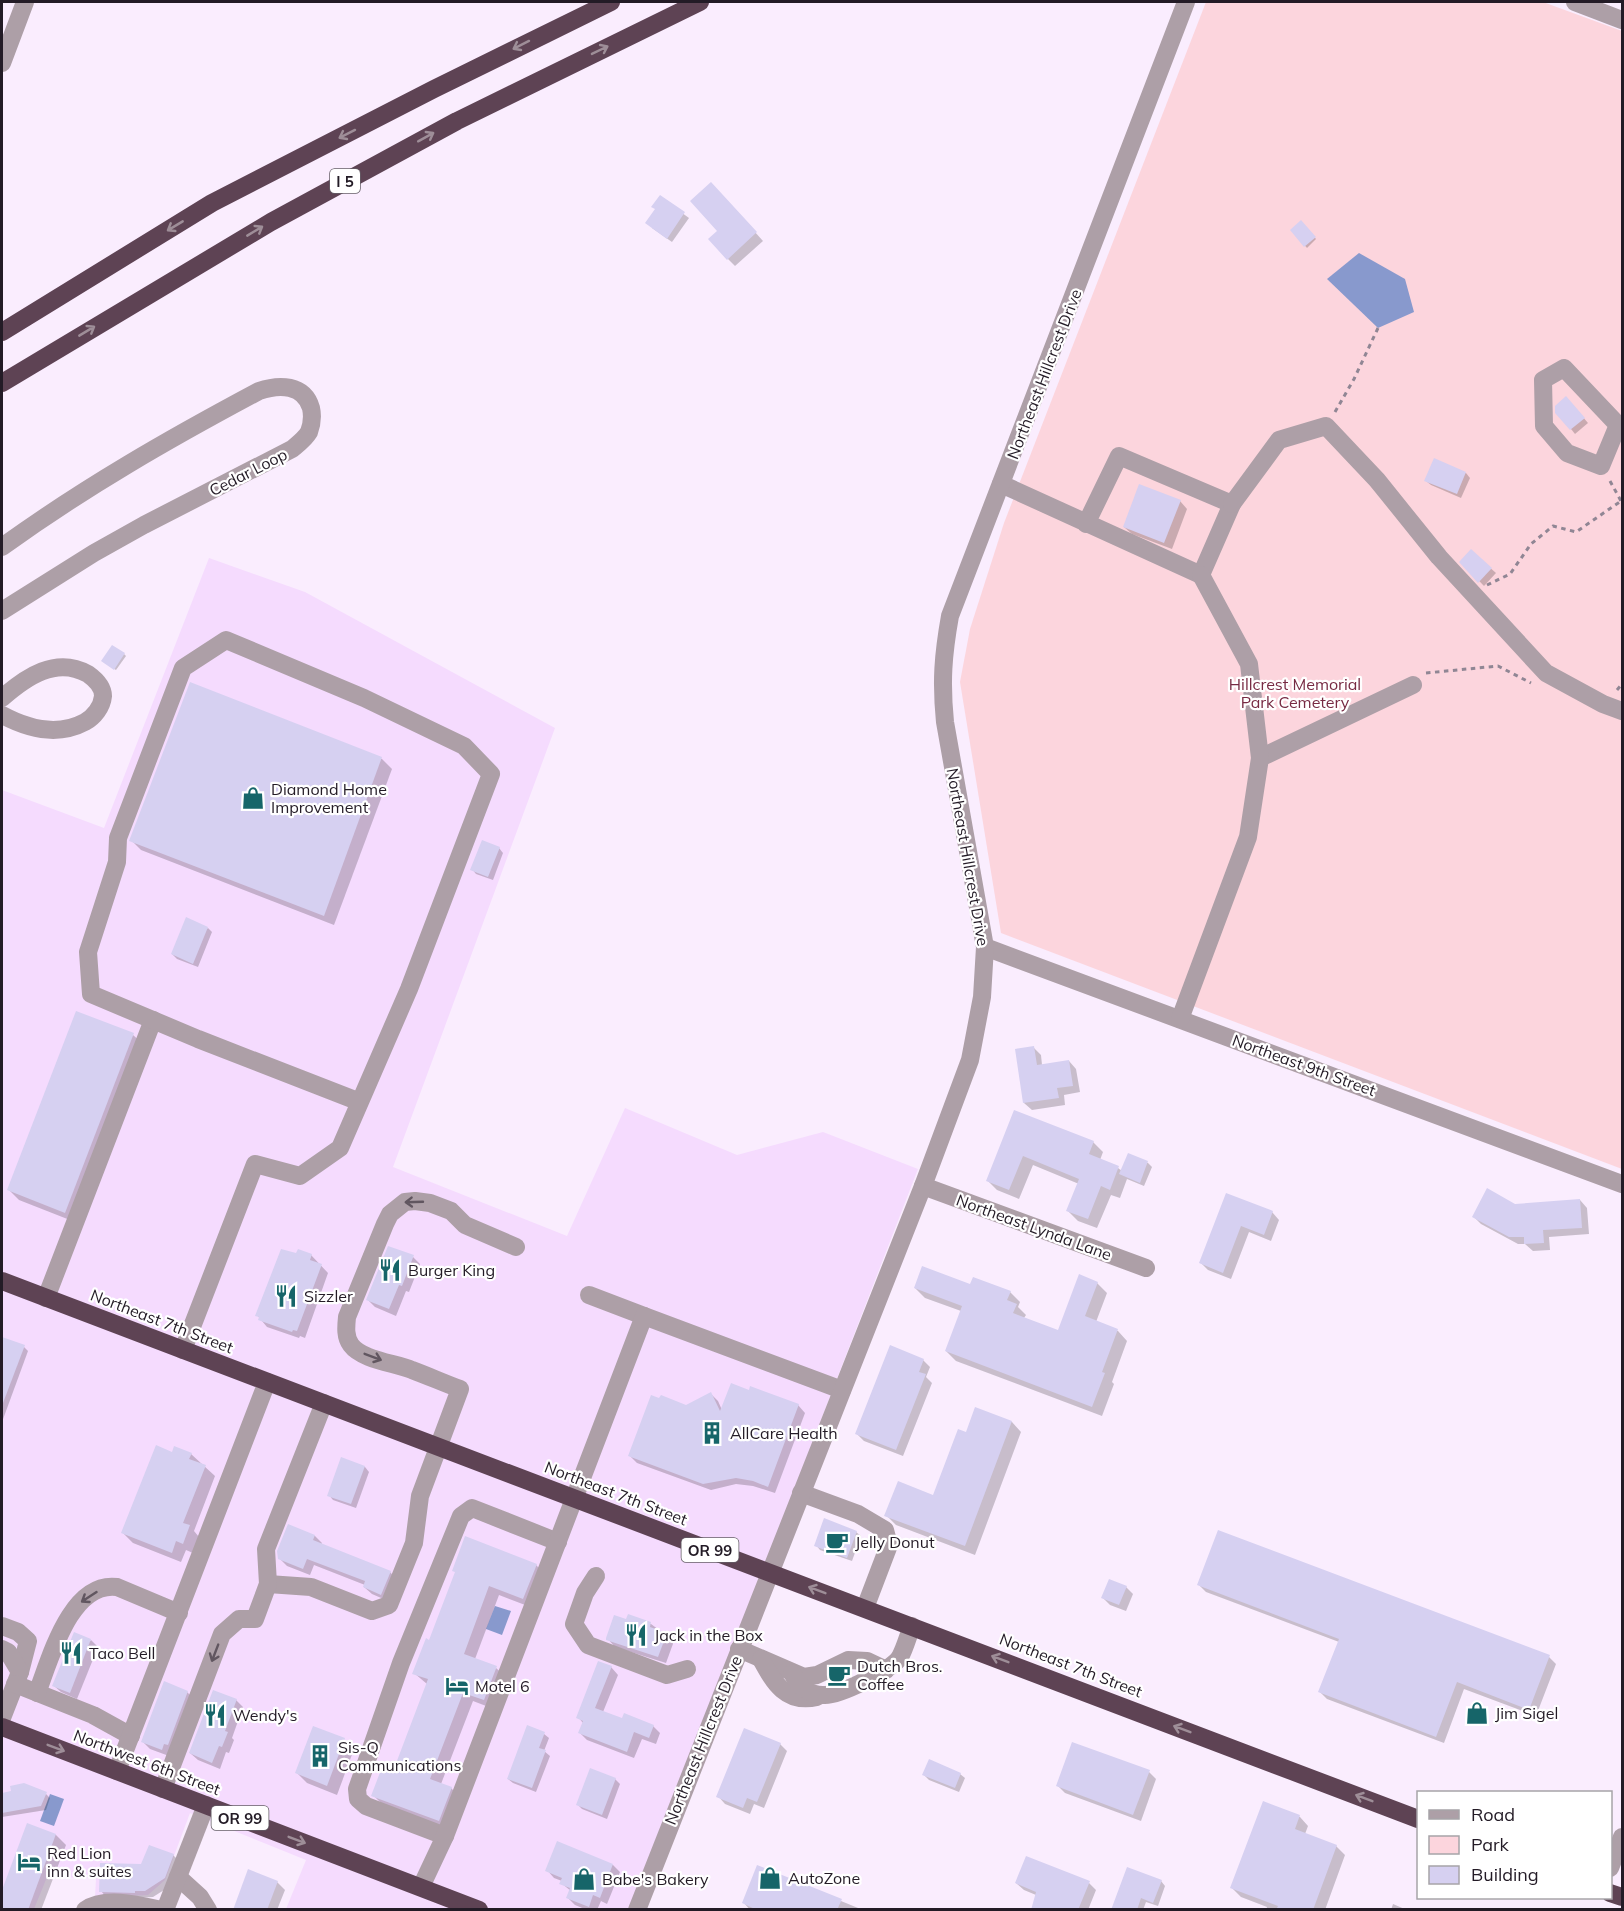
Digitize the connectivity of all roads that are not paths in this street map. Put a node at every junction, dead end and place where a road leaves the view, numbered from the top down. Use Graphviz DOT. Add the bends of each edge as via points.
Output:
graph roads {
  1 [pos="25,2"];
  2 [pos="611,2"];
  3 [pos="700,2"];
  4 [pos="1185,2"];
  5 [pos="1575,2"];
  6 [pos="1623,20"];
  7 [pos="2,63"];
  8 [pos="2,332"];
  9 [pos="60,347"];
  10 [pos="2,383"];
  11 [pos="2,397"];
  12 [pos="1620,428"];
  13 [pos="1001,484"];
  14 [pos="1232,504"];
  15 [pos="1086,524"];
  16 [pos="2,547"];
  17 [pos="1201,574"];
  18 [pos="2,611"];
  19 [pos="1413,685"];
  20 [pos="2,698"];
  21 [pos="1623,711"];
  22 [pos="2,716"];
  23 [pos="1260,758"];
  24 [pos="985,947"];
  25 [pos="1180,1019"];
  26 [pos="153,1020"];
  27 [pos="360,1102"];
  28 [pos="1623,1184"];
  29 [pos="923,1186"];
  30 [pos="516,1247"];
  31 [pos="1146,1268"];
  32 [pos="2,1281"];
  33 [pos="589,1295"];
  34 [pos="46,1298"];
  35 [pos="644,1316"];
  36 [pos="183,1350"];
  37 [pos="267,1382"];
  38 [pos="842,1390"];
  39 [pos="324,1403"];
  40 [pos="440,1447"];
  41 [pos="801,1493"];
  42 [pos="574,1498"];
  43 [pos="558,1542"];
  44 [pos="770,1572"];
  45 [pos="596,1576"];
  46 [pos="268,1584"];
  47 [pos="865,1608"];
  48 [pos="178,1613"];
  49 [pos="2,1626"];
  50 [pos="912,1626"];
  51 [pos="739,1649"];
  52 [pos="2,1650"];
  53 [pos="761,1659"];
  54 [pos="687,1669"];
  55 [pos="886,1670"];
  56 [pos="792,1673"];
  57 [pos="17,1678"];
  58 [pos="38,1693"];
  59 [pos="825,1695"];
  60 [pos="2,1718"];
  61 [pos="2,1727"];
  62 [pos="131,1736"];
  63 [pos="117,1771"];
  64 [pos="163,1789"];
  65 [pos="206,1805"];
  66 [pos="1417,1818"];
  67 [pos="445,1836"];
  68 [pos="1623,1837"];
  69 [pos="1612,1865"];
  70 [pos="178,1877"];
  71 [pos="421,1887"];
  72 [pos="85,1910"];
  73 [pos="163,1910"];
  74 [pos="208,1910"];
  75 [pos="479,1910"];
  76 [pos="637,1910"];
  1 -- 7 [label="street"];
  2 -- 8 [label="highway, I 5, one-way" via="212,203"];
  9 -- 3 [label="highway, I 5, one-way" via="271,222 457,120"];
  4 -- 13 [label="street, Northeast Hillcrest Drive"];
  5 -- 6 [label="street"];
  9 -- 10 [label="highway, I 5"];
  9 -- 11 [label="highway"];
  12 -- 12 [label="street" via="1564,368 1544,380 1544,426 1567,453 1601,466"];
  13 -- 15 [label="street"];
  13 -- 24 [label="street, Northeast Hillcrest Drive" via="950,616 942,665 945,722"];
  14 -- 15 [label="street" via="1119,456"];
  14 -- 17 [label="street"];
  14 -- 21 [label="street" via="1279,440 1326,426 1546,673"];
  15 -- 17 [label="street"];
  16 -- 18 [label="street, Cedar Loop" via="57,507 153,448 259,391 286,387 305,396 313,420 308,433 292,450 144,525"];
  17 -- 23 [label="street" via="1249,664"];
  19 -- 23 [label="street"];
  20 -- 22 [label="street" via="36,673 58,666 93,677 103,695 93,718 67,730 38,729"];
  23 -- 25 [label="street" via="1248,837"];
  24 -- 25 [label="street, Northeast 9th Street"];
  24 -- 29 [label="street, Northeast Hillcrest Drive" via="982,997 970,1060"];
  25 -- 28 [label="street, Northeast 9th Street"];
  26 -- 27 [label="street"];
  26 -- 27 [label="street" via="92,994 88,952 117,862 118,838 183,668 226,640 364,698 464,746 490,774 409,989"];
  26 -- 34 [label="street"];
  27 -- 36 [label="street" via="340,1148 300,1176 255,1164"];
  29 -- 31 [label="street, Northeast Lynda Lane"];
  29 -- 38 [label="street, Northeast Hillcrest Drive"];
  30 -- 40 [label="street, one-way" via="465,1225 451,1211 429,1203 405,1202 385,1224 347,1317 345,1331 356,1349 460,1389"];
  32 -- 34 [label="highway, Northeast 7th Street / OR 99"];
  33 -- 35 [label="street"];
  34 -- 36 [label="highway, Northeast 7th Street / OR 99"];
  35 -- 38 [label="street"];
  35 -- 42 [label="street"];
  36 -- 37 [label="highway, Northeast 7th Street / OR 99"];
  37 -- 39 [label="highway, Northeast 7th Street / OR 99"];
  37 -- 48 [label="street"];
  38 -- 41 [label="street, Northeast Hillcrest Drive"];
  39 -- 40 [label="highway, Northeast 7th Street / OR 99"];
  39 -- 46 [label="street" via="266,1549"];
  40 -- 42 [label="highway, Northeast 7th Street / OR 99"];
  40 -- 46 [label="street" via="420,1497 414,1543 389,1605 372,1611 310,1587"];
  41 -- 44 [label="street, Northeast Hillcrest Drive"];
  41 -- 47 [label="street" via="858,1514 885,1530 889,1545"];
  42 -- 43 [label="street"];
  42 -- 44 [label="highway, Northeast 7th Street / OR 99"];
  43 -- 67 [label="street"];
  43 -- 67 [label="street" via="472,1508 461,1516 401,1663 357,1789 358,1799 366,1806"];
  47 -- 44 [label="highway, Northeast 7th Street / OR 99, one-way"];
  44 -- 51 [label="street, Northeast Hillcrest Drive"];
  45 -- 54 [label="street" via="574,1624 588,1645 667,1675"];
  46 -- 64 [label="street, one-way" via="255,1619 239,1619 222,1634"];
  47 -- 50 [label="highway, Northeast 7th Street / OR 99"];
  48 -- 58 [label="street, one-way" via="113,1587 97,1591 75,1607 64,1625"];
  48 -- 62 [label="street"];
  49 -- 57 [label="street" via="18,1632 27,1641"];
  50 -- 55 [label="street" via="899,1658"];
  66 -- 50 [label="highway, Northeast 7th Street / OR 99, one-way"];
  51 -- 53 [label="street"];
  51 -- 76 [label="street, Northeast Hillcrest Drive"];
  52 -- 57 [label="street" via="8,1652"];
  53 -- 56 [label="street"];
  53 -- 59 [label="street" via="771,1678 793,1698"];
  55 -- 56 [label="street" via="867,1661 848,1660 817,1675 804,1677"];
  55 -- 59 [label="street"];
  56 -- 59 [label="street" via="806,1691"];
  57 -- 58 [label="street"];
  57 -- 60 [label="street"];
  58 -- 62 [label="street" via="93,1715"];
  61 -- 63 [label="highway, Northwest 6th Street / OR 99, one-way"];
  62 -- 63 [label="street"];
  63 -- 64 [label="highway, Northwest 6th Street / OR 99"];
  64 -- 65 [label="highway, Northwest 6th Street / OR 99"];
  65 -- 70 [label="street"];
  65 -- 71 [label="highway, Northwest 6th Street / OR 99, one-way"];
  67 -- 71 [label="street"];
  68 -- 69 [label="street"];
  70 -- 73 [label="street"];
  70 -- 74 [label="street"];
  71 -- 75 [label="highway, Northwest 6th Street / OR 99"];
  72 -- 73 [label="street" via="105,1903"];
}
